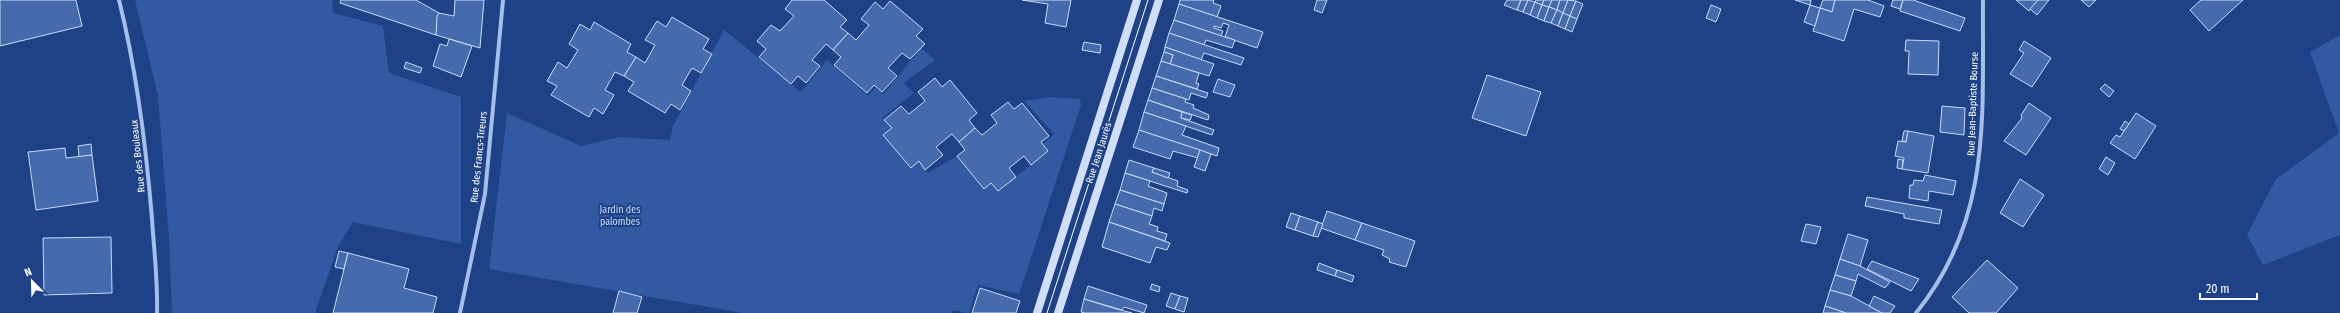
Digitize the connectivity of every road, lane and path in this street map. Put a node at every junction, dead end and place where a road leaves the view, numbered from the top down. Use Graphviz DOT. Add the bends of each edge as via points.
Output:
graph roads {
  1 [pos="119,0"];
  2 [pos="503,0"];
  3 [pos="1137,0"];
  4 [pos="1159,0"];
  5 [pos="1983,0"];
  6 [pos="157,313"];
  7 [pos="460,313"];
  8 [pos="1037,313"];
  9 [pos="1058,313"];
  10 [pos="1916,313"];
  1 -- 6 [label="street, Rue des Bouleaux" via="145,138"];
  2 -- 7 [label="street, Rue des Francs-Tireurs" via="485,194"];
  3 -- 8 [label="main road, Rue Jean Jaurès"];
  4 -- 9 [label="main road, Rue Jean Jaurès"];
  5 -- 10 [label="street, Rue Jean-Baptiste Bourse" via="1982,131 1975,187 1967,220 1952,258"];
}
